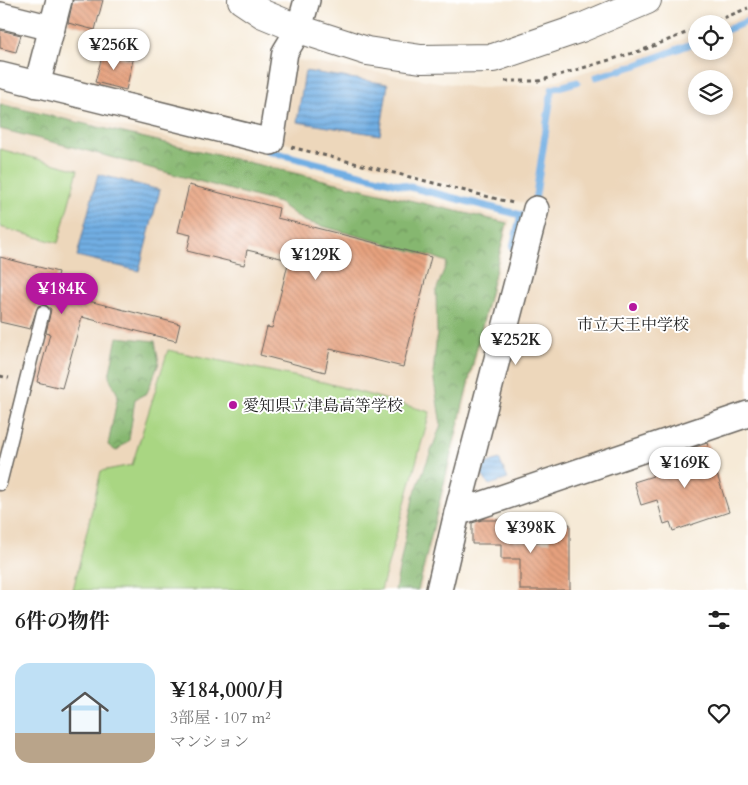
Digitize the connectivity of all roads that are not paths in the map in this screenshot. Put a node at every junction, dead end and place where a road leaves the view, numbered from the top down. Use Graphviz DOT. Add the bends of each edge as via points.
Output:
graph roads {
  1 [pos="59,0"];
  2 [pos="242,0"];
  3 [pos="307,0"];
  4 [pos="647,0"];
  5 [pos="0,15"];
  6 [pos="52,28"];
  7 [pos="299,30"];
  8 [pos="0,75"];
  9 [pos="37,85"];
  10 [pos="536,209"];
  11 [pos="43,312"];
  12 [pos="748,414"];
  13 [pos="0,484"];
  14 [pos="457,513"];
  15 [pos="439,590"];
  1 -- 6 [label="street"];
  2 -- 7 [label="street" via="263,14"];
  3 -- 7 [label="street"];
  4 -- 7 [label="street" via="581,28 493,58 421,60 367,51"];
  5 -- 6 [label="street"];
  6 -- 9 [label="street"];
  7 -- 9 [label="street" via="285,52 272,142"];
  8 -- 9 [label="street"];
  10 -- 14 [label="street"];
  11 -- 13 [label="lane"];
  12 -- 14 [label="street"];
  14 -- 15 [label="street"];
}
